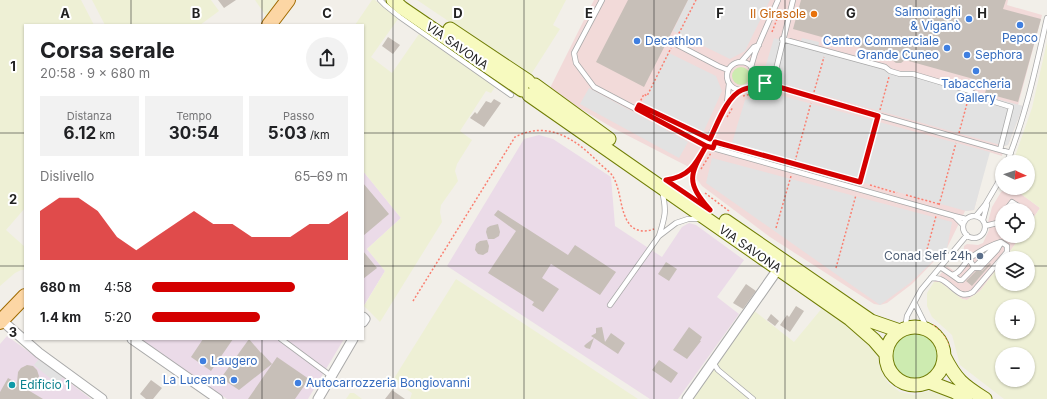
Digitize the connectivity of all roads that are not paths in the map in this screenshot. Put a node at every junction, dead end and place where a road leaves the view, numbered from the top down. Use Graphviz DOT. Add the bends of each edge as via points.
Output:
graph roads {
  1 [pos="288,0"];
  2 [pos="380,0"];
  3 [pos="393,0"];
  4 [pos="407,0"];
  5 [pos="602,0"];
  6 [pos="778,0"];
  7 [pos="793,0"];
  8 [pos="1047,18"];
  9 [pos="270,24"];
  10 [pos="782,40"];
  11 [pos="674,43"];
  12 [pos="759,45"];
  13 [pos="741,62"];
  14 [pos="718,66"];
  15 [pos="751,67"];
  16 [pos="728,70"];
  17 [pos="727,76"];
  18 [pos="754,80"];
  19 [pos="729,84"];
  20 [pos="768,85"];
  21 [pos="749,87"];
  22 [pos="525,89"];
  23 [pos="741,90"];
  24 [pos="727,103"];
  25 [pos="706,146"];
  26 [pos="1000,150"];
  27 [pos="1011,153"];
  28 [pos="696,163"];
  29 [pos="664,184"];
  30 [pos="995,189"];
  31 [pos="989,200"];
  32 [pos="708,214"];
  33 [pos="954,216"];
  34 [pos="976,216"];
  35 [pos="966,219"];
  36 [pos="984,220"];
  37 [pos="995,224"];
  38 [pos="963,225"];
  39 [pos="985,226"];
  40 [pos="967,235"];
  41 [pos="659,236"];
  42 [pos="996,243"];
  43 [pos="1000,243"];
  44 [pos="1003,243"];
  45 [pos="969,259"];
  46 [pos="940,267"];
  47 [pos="974,267"];
  48 [pos="778,269"];
  49 [pos="952,275"];
  50 [pos="931,278"];
  51 [pos="24,297"];
  52 [pos="610,304"];
  53 [pos="915,304"];
  54 [pos="1,321"];
  55 [pos="903,330"];
  56 [pos="928,330"];
  57 [pos="24,337"];
  58 [pos="27,340"];
  59 [pos="133,340"];
  60 [pos="283,340"];
  61 [pos="352,340"];
  62 [pos="886,354"];
  63 [pos="944,356"];
  64 [pos="712,361"];
  65 [pos="331,376"];
  66 [pos="929,382"];
  67 [pos="102,399"];
  68 [pos="218,399"];
  69 [pos="318,399"];
  70 [pos="687,399"];
  71 [pos="753,399"];
  72 [pos="966,399"];
  73 [pos="985,399"];
  1 -- 9 [label="main road"];
  2 -- 22 [label="lane" via="400,17"];
  3 -- 22 [label="street, VIA SAVONA"];
  4 -- 22 [label="street, VIA SAVONA"];
  5 -- 25 [label="lane" via="574,53 576,62 594,87 638,107"];
  6 -- 12 [label="lane"];
  7 -- 10 [label="lane"];
  8 -- 27 [label="lane" via="1022,124"];
  10 -- 20 [label="lane"];
  10 -- 26 [label="lane" via="885,67 900,74 913,74 970,91 1011,107"];
  11 -- 14 [label="lane"];
  12 -- 13 [label="lane"];
  12 -- 15 [label="lane"];
  13 -- 15 [label="lane"];
  13 -- 16 [label="lane" via="733,64"];
  14 -- 16 [label="lane"];
  14 -- 17 [label="lane"];
  15 -- 18 [label="lane"];
  16 -- 17 [label="lane"];
  17 -- 19 [label="lane"];
  18 -- 20 [label="lane"];
  18 -- 21 [label="lane"];
  19 -- 23 [label="lane"];
  19 -- 24 [label="lane"];
  20 -- 21 [label="lane"];
  20 -- 26 [label="lane"];
  21 -- 23 [label="lane"];
  22 -- 29 [label="street, VIA SAVONA" via="620,148"];
  23 -- 24 [label="lane"];
  24 -- 25 [label="lane"];
  25 -- 28 [label="lane"];
  25 -- 33 [label="lane"];
  26 -- 27 [label="lane"];
  28 -- 29 [label="lane" via="684,175"];
  28 -- 32 [label="lane" via="693,180 695,191"];
  29 -- 32 [label="street, VIA SAVONA"];
  29 -- 41 [label="lane" via="666,206"];
  30 -- 31 [label="lane"];
  31 -- 34 [label="lane"];
  31 -- 36 [label="lane"];
  32 -- 41 [label="lane" via="676,223"];
  32 -- 48 [label="street, VIA SAVONA"];
  32 -- 55 [label="street, VIA SAVONA" via="871,321"];
  33 -- 35 [label="lane"];
  33 -- 38 [label="lane"];
  34 -- 35 [label="lane"];
  34 -- 36 [label="lane"];
  35 -- 38 [label="lane"];
  36 -- 39 [label="lane"];
  37 -- 39 [label="lane"];
  38 -- 40 [label="lane"];
  39 -- 40 [label="lane" via="981,236 974,238"];
  40 -- 46 [label="lane"];
  41 -- 52 [label="lane"];
  42 -- 45 [label="lane"];
  43 -- 47 [label="lane"];
  44 -- 50 [label="lane" via="1007,246 1007,252 968,295 962,295 940,279"];
  45 -- 47 [label="lane"];
  45 -- 49 [label="lane" via="956,274"];
  46 -- 49 [label="lane"];
  46 -- 50 [label="lane"];
  47 -- 49 [label="lane" via="962,280"];
  48 -- 62 [label="street, VIA SAVONA" via="850,319"];
  48 -- 64 [label="street"];
  50 -- 53 [label="lane" via="921,290"];
  51 -- 54 [label="main road"];
  53 -- 55 [label="lane" via="907,316"];
  53 -- 56 [label="lane"];
  54 -- 57 [label="street"];
  55 -- 56 [label="street" via="913,327"];
  55 -- 62 [label="street" via="890,341"];
  56 -- 63 [label="street" via="940,341"];
  58 -- 67 [label="street" via="39,353"];
  59 -- 68 [label="street"];
  60 -- 65 [label="lane"];
  61 -- 65 [label="street"];
  62 -- 66 [label="street" via="888,367 903,383 920,385"];
  63 -- 66 [label="street" via="940,372"];
  63 -- 73 [label="street" via="957,379"];
  64 -- 70 [label="street"];
  64 -- 71 [label="lane" via="718,370"];
  65 -- 69 [label="street"];
  66 -- 72 [label="street"];
}
